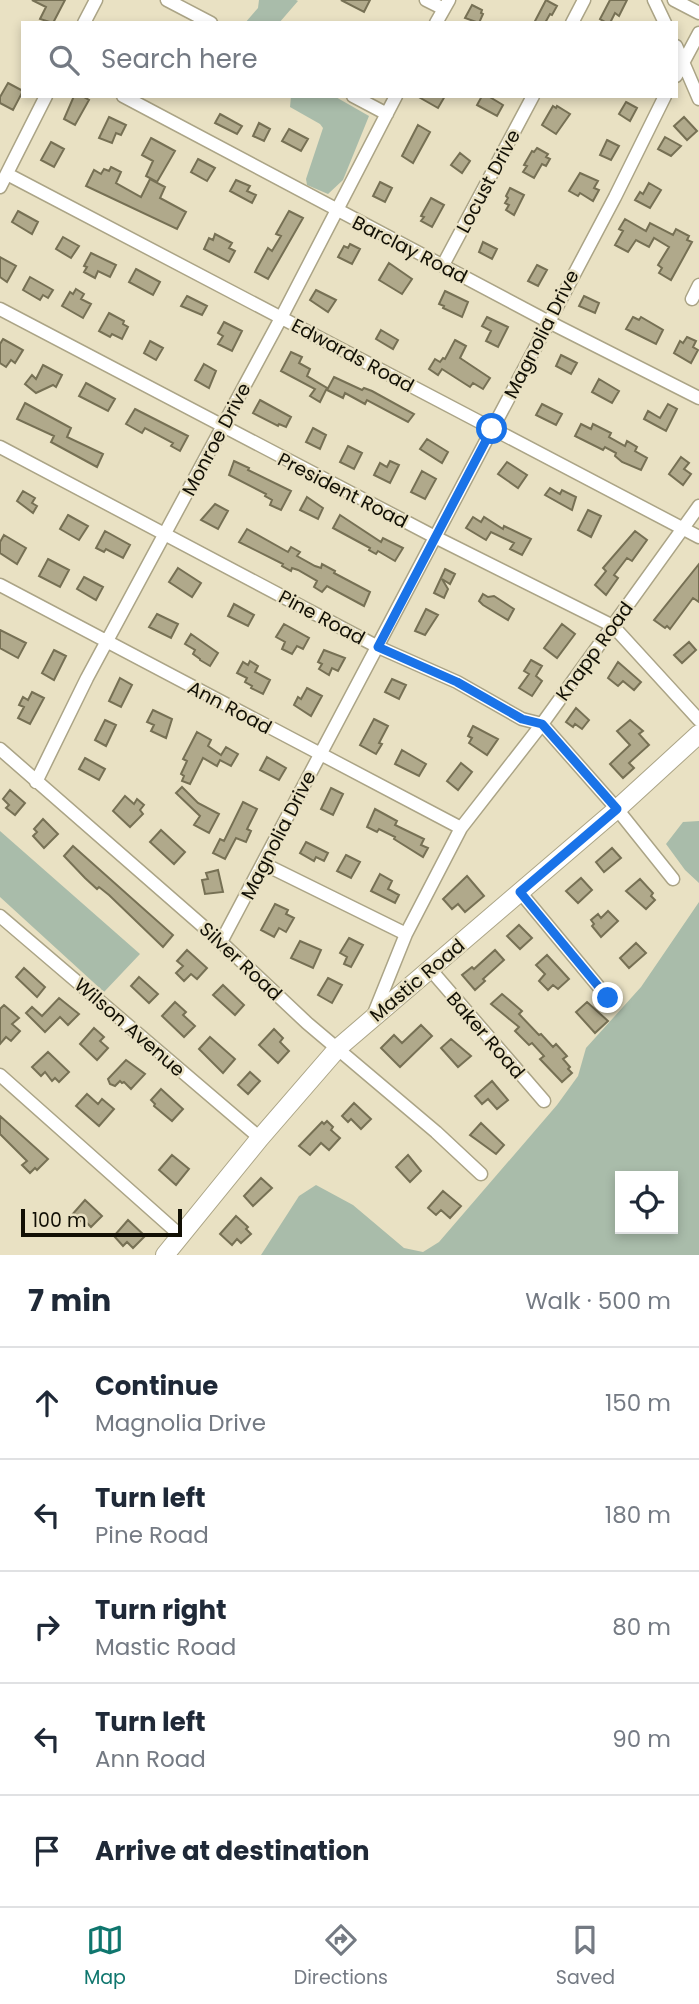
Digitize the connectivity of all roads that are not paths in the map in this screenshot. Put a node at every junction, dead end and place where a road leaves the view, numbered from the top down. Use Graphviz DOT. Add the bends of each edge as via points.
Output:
graph roads {
  1 [pos="96,0"];
  2 [pos="167,0"];
  3 [pos="426,0"];
  4 [pos="584,0"];
  5 [pos="654,0"];
  6 [pos="674,0"];
  7 [pos="446,5"];
  8 [pos="699,13"];
  9 [pos="85,21"];
  10 [pos="207,21"];
  11 [pos="437,21"];
  12 [pos="573,21"];
  13 [pos="664,21"];
  14 [pos="699,33"];
  15 [pos="678,50"];
  16 [pos="684,62"];
  17 [pos="678,72"];
  18 [pos="45,98"];
  19 [pos="127,98"];
  20 [pos="357,98"];
  21 [pos="395,98"];
  22 [pos="532,98"];
  23 [pos="664,98"];
  24 [pos="699,99"];
  25 [pos="387,114"];
  26 [pos="7,174"];
  27 [pos="0,187"];
  28 [pos="337,211"];
  29 [pos="443,265"];
  30 [pos="699,285"];
  31 [pos="692,299"];
  32 [pos="0,309"];
  33 [pos="281,318"];
  34 [pos="548,322"];
  35 [pos="699,398"];
  36 [pos="222,427"];
  37 [pos="492,429"];
  38 [pos="0,447"];
  39 [pos="699,506"];
  40 [pos="682,528"];
  41 [pos="166,533"];
  42 [pos="435,537"];
  43 [pos="699,537"];
  44 [pos="0,585"];
  45 [pos="613,626"];
  46 [pos="106,641"];
  47 [pos="378,647"];
  48 [pos="699,720"];
  49 [pos="542,724"];
  50 [pos="699,734"];
  51 [pos="0,749"];
  52 [pos="320,754"];
  53 [pos="36,782"];
  54 [pos="617,809"];
  55 [pos="461,828"];
  56 [pos="264,864"];
  57 [pos="673,879"];
  58 [pos="520,892"];
  59 [pos="0,916"];
  60 [pos="406,934"];
  61 [pos="221,942"];
  62 [pos="429,969"];
  63 [pos="608,998"];
  64 [pos="372,1018"];
  65 [pos="338,1048"];
  66 [pos="0,1075"];
  67 [pos="544,1101"];
  68 [pos="260,1139"];
  69 [pos="481,1174"];
  70 [pos="181,1237"];
  71 [pos="165,1255"];
  1 -- 9 [label="street"];
  2 -- 10 [label="street"];
  3 -- 7 [label="street"];
  4 -- 12 [label="street"];
  5 -- 13 [label="street"];
  6 -- 8 [label="street"];
  7 -- 11 [label="street"];
  14 -- 16 [label="street"];
  15 -- 16 [label="street"];
  16 -- 17 [label="street"];
  16 -- 24 [label="street"];
  18 -- 26 [label="street"];
  19 -- 28 [label="street, Barclay Road"];
  20 -- 25 [label="street"];
  21 -- 25 [label="street, Monroe Drive"];
  22 -- 29 [label="street, Locust Drive"];
  23 -- 34 [label="street, Magnolia Drive"];
  25 -- 28 [label="street, Monroe Drive"];
  26 -- 27 [label="street"];
  26 -- 33 [label="street, Edwards Road"];
  28 -- 29 [label="street, Barclay Road"];
  28 -- 33 [label="street, Monroe Drive"];
  29 -- 34 [label="street, Barclay Road"];
  30 -- 31 [label="street"];
  32 -- 36 [label="street, President Road"];
  33 -- 36 [label="street, Monroe Drive"];
  33 -- 37 [label="street, Edwards Road"];
  34 -- 35 [label="street, Barclay Road"];
  34 -- 37 [label="street, Magnolia Drive"];
  36 -- 41 [label="street, Monroe Drive"];
  36 -- 42 [label="street, President Road"];
  37 -- 40 [label="street, Edwards Road"];
  37 -- 42 [label="street, Magnolia Drive"];
  38 -- 41 [label="street, Pine Road"];
  39 -- 40 [label="street, Knapp Road"];
  40 -- 43 [label="street, Edwards Road"];
  40 -- 45 [label="street, Knapp Road"];
  41 -- 46 [label="street, Monroe Drive"];
  41 -- 47 [label="street, Pine Road"];
  42 -- 45 [label="street, President Road"];
  42 -- 47 [label="street, Magnolia Drive"];
  44 -- 46 [label="street, Ann Road"];
  45 -- 48 [label="street, President Road"];
  45 -- 49 [label="street, Knapp Road"];
  46 -- 52 [label="street, Ann Road"];
  46 -- 53 [label="street, Monroe Drive"];
  47 -- 49 [label="street, Pine Road" via="457,682 522,719"];
  47 -- 52 [label="street, Magnolia Drive"];
  49 -- 54 [label="street, Pine Road"];
  49 -- 55 [label="street, Knapp Road"];
  50 -- 54 [label="main road, Mastic Road"];
  51 -- 53 [label="street, Silver Road"];
  52 -- 55 [label="street, Ann Road"];
  52 -- 56 [label="street, Magnolia Drive"];
  53 -- 61 [label="street, Silver Road"];
  54 -- 57 [label="street, Pine Road"];
  54 -- 58 [label="main road, Mastic Road"];
  55 -- 60 [label="street, Knapp Road"];
  56 -- 60 [label="street"];
  56 -- 61 [label="street, Magnolia Drive"];
  58 -- 62 [label="main road, Mastic Road"];
  58 -- 63 [label="street"];
  59 -- 68 [label="street, Wilson Avenue"];
  60 -- 64 [label="street, Knapp Road"];
  61 -- 65 [label="street, Silver Road"];
  62 -- 64 [label="main road, Mastic Road"];
  62 -- 67 [label="street, Baker Road"];
  64 -- 65 [label="main road, Mastic Road"];
  65 -- 68 [label="main road, Mastic Road"];
  65 -- 69 [label="street, Silver Road"];
  66 -- 70 [label="street"];
  68 -- 70 [label="main road, Mastic Road"];
  70 -- 71 [label="main road, Mastic Road"];
}
